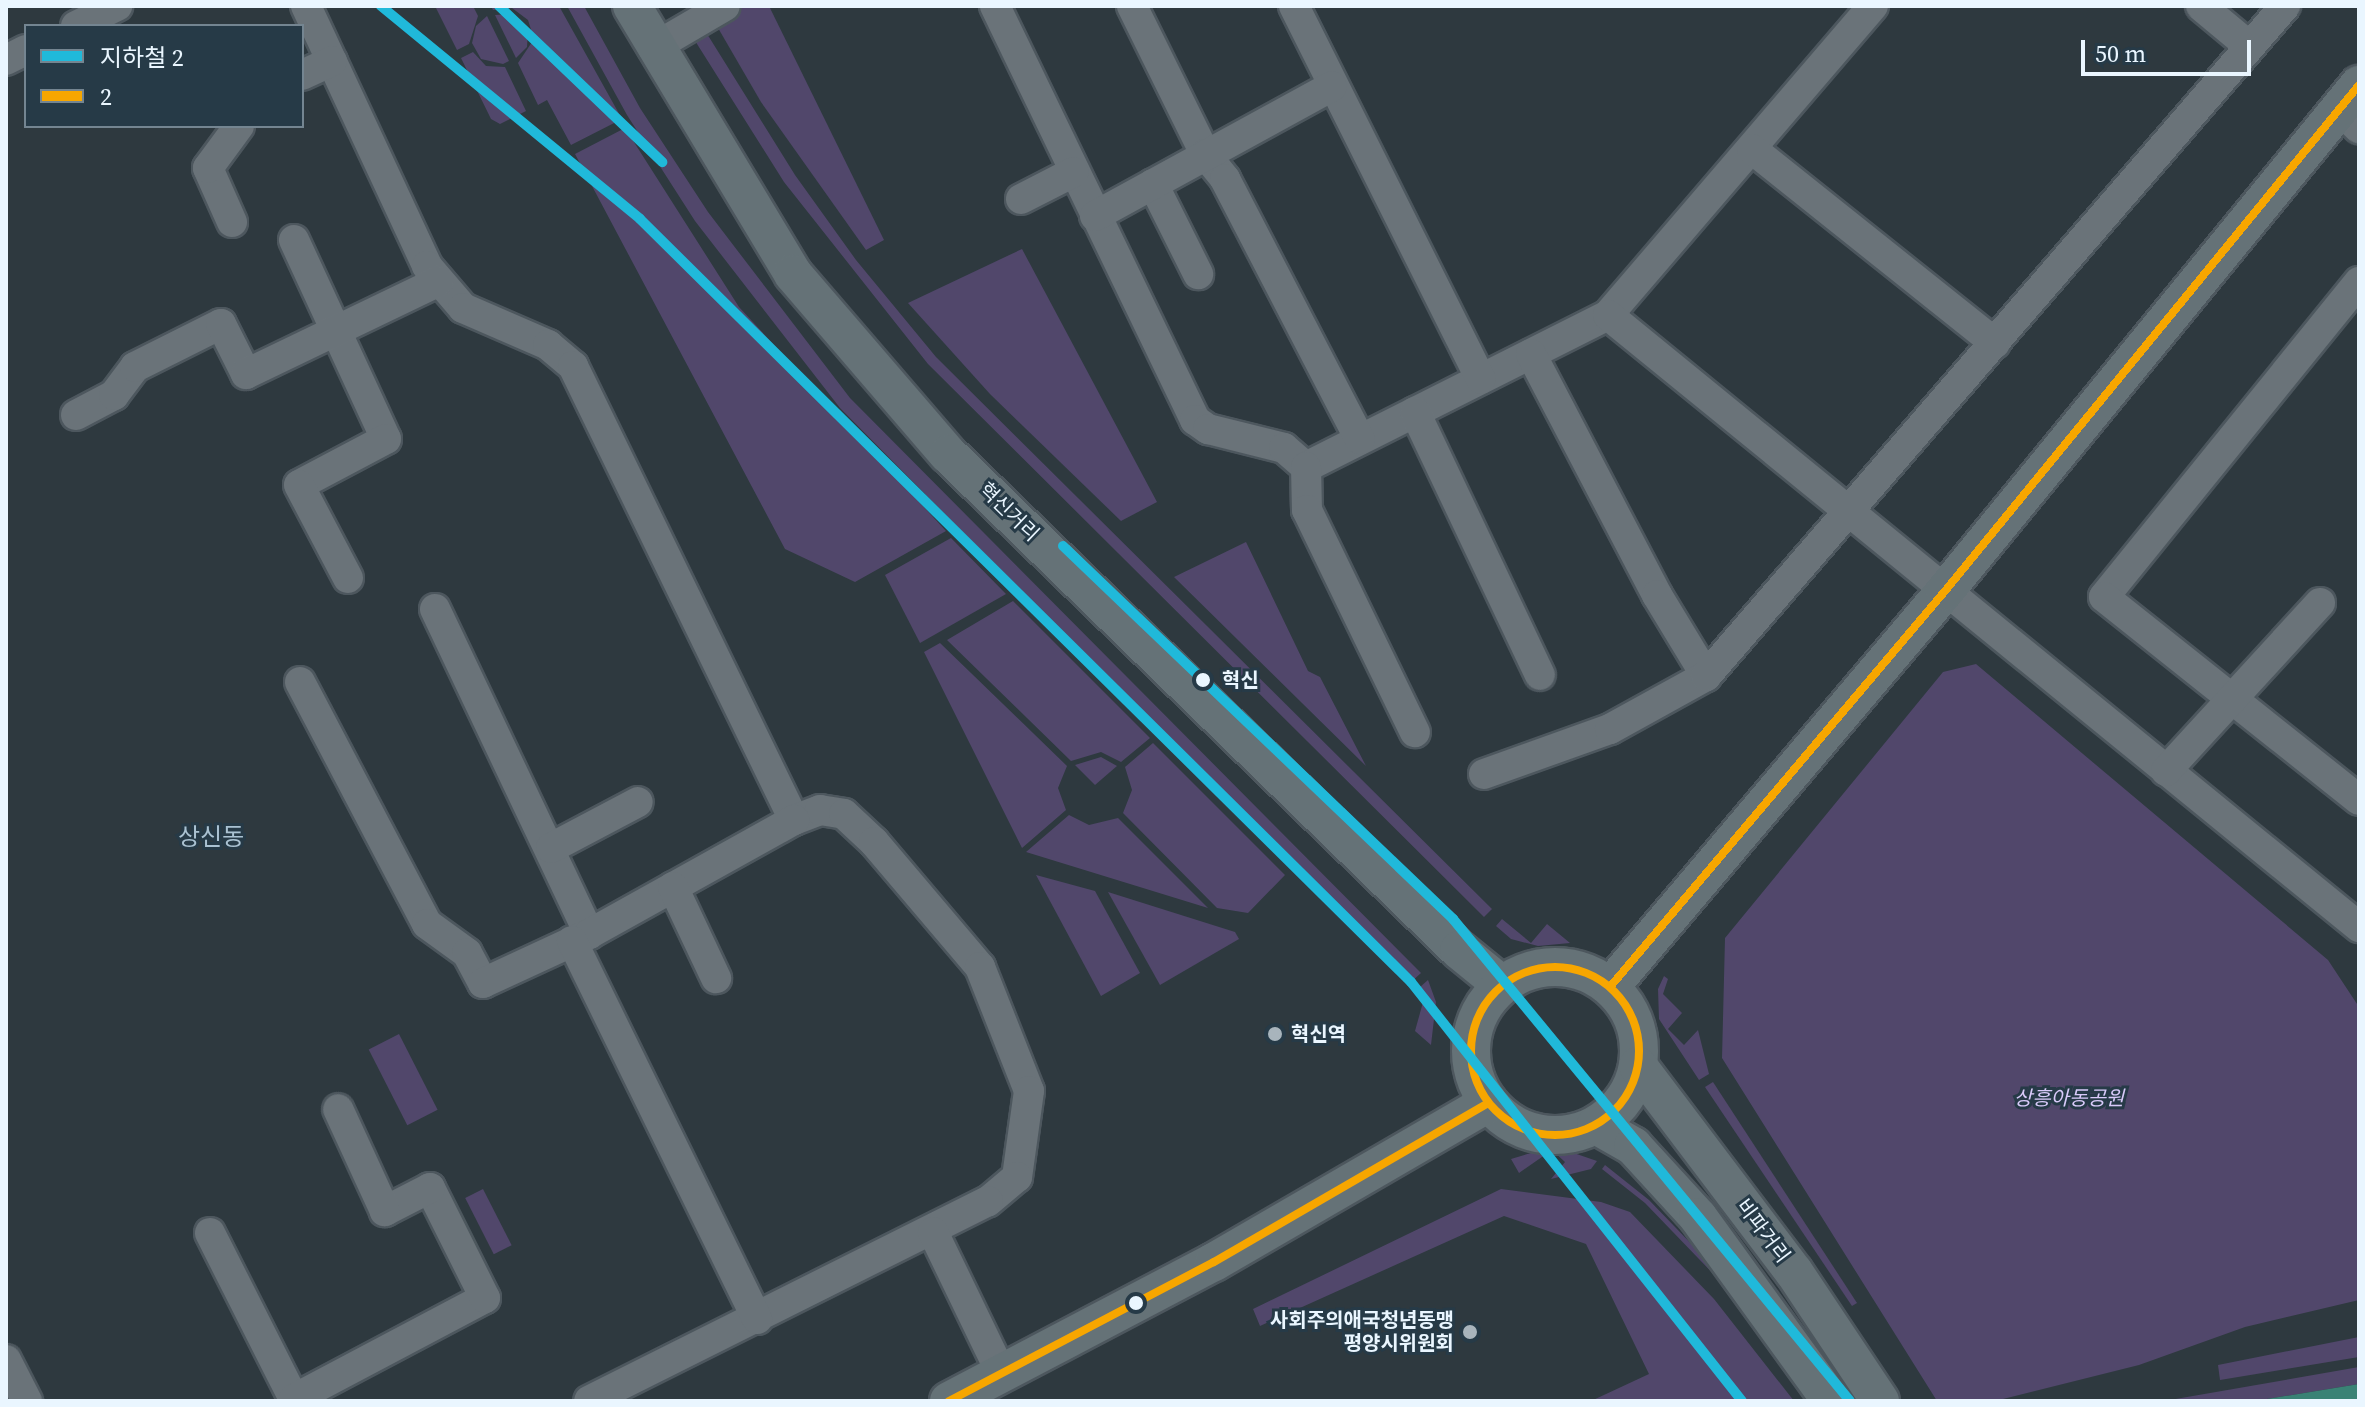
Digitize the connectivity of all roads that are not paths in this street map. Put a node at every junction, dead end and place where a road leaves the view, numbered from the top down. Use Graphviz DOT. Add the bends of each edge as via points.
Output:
graph roads {
  1 [pos="117,6"];
  2 [pos="306,6"];
  3 [pos="632,6"];
  4 [pos="725,6"];
  5 [pos="995,6"];
  6 [pos="1132,6"];
  7 [pos="1294,6"];
  8 [pos="1873,6"];
  9 [pos="2201,6"];
  10 [pos="2285,6"];
  11 [pos="80,24"];
  12 [pos="2249,46"];
  13 [pos="653,48"];
  14 [pos="24,51"];
  15 [pos="6,60"];
  16 [pos="332,61"];
  17 [pos="304,74"];
  18 [pos="1332,86"];
  19 [pos="2352,107"];
  20 [pos="238,128"];
  21 [pos="1752,149"];
  22 [pos="1205,154"];
  23 [pos="1074,172"];
  24 [pos="1153,184"];
  25 [pos="1021,199"];
  26 [pos="1095,216"];
  27 [pos="232,222"];
  28 [pos="294,240"];
  29 [pos="1198,274"];
  30 [pos="439,281"];
  31 [pos="2359,282"];
  32 [pos="1608,315"];
  33 [pos="334,330"];
  34 [pos="1995,343"];
  35 [pos="1531,354"];
  36 [pos="1481,379"];
  37 [pos="1415,412"];
  38 [pos="76,415"];
  39 [pos="1360,439"];
  40 [pos="1306,467"];
  41 [pos="1853,509"];
  42 [pos="348,578"];
  43 [pos="1945,591"];
  44 [pos="2320,603"];
  45 [pos="435,609"];
  46 [pos="1540,675"];
  47 [pos="1706,676"];
  48 [pos="300,682"];
  49 [pos="2227,700"];
  50 [pos="1415,732"];
  51 [pos="2166,771"];
  52 [pos="1484,774"];
  53 [pos="2359,800"];
  54 [pos="638,802"];
  55 [pos="794,820"];
  56 [pos="551,848"];
  57 [pos="673,887"];
  58 [pos="2359,927"];
  59 [pos="581,938"];
  60 [pos="716,978"];
  61 [pos="1502,985"];
  62 [pos="1610,987"];
  63 [pos="1638,1066"];
  64 [pos="1488,1103"];
  65 [pos="338,1109"];
  66 [pos="1596,1125"];
  67 [pos="933,1232"];
  68 [pos="210,1233"];
  69 [pos="757,1319"];
  70 [pos="6,1360"];
  71 [pos="1002,1375"];
  72 [pos="342,1390"];
  73 [pos="27,1401"];
  74 [pos="589,1401"];
  75 [pos="949,1401"];
  76 [pos="1831,1401"];
  77 [pos="1880,1401"];
  1 -- 11 [label="street"];
  2 -- 16 [label="street"];
  3 -- 13 [label="main road, 혁신거리"];
  4 -- 13 [label="street"];
  5 -- 23 [label="street"];
  6 -- 22 [label="street"];
  7 -- 18 [label="street"];
  8 -- 21 [label="street"];
  9 -- 12 [label="street"];
  10 -- 12 [label="street"];
  12 -- 34 [label="street"];
  13 -- 61 [label="main road, 혁신거리" via="793,274 948,454 1459,950"];
  14 -- 15 [label="street"];
  16 -- 17 [label="street"];
  16 -- 30 [label="street" via="427,266"];
  18 -- 22 [label="street"];
  18 -- 36 [label="street"];
  19 -- 43 [label="main road"];
  20 -- 27 [label="street" via="208,168"];
  21 -- 32 [label="street"];
  21 -- 34 [label="street"];
  22 -- 24 [label="street"];
  22 -- 39 [label="street" via="1225,179"];
  23 -- 25 [label="street"];
  23 -- 26 [label="street"];
  24 -- 26 [label="street"];
  24 -- 29 [label="street"];
  26 -- 40 [label="street" via="1195,420 1208,429 1284,448"];
  28 -- 33 [label="street"];
  30 -- 33 [label="street"];
  30 -- 55 [label="street" via="463,308 548,345 573,366"];
  31 -- 49 [label="street" via="2104,597"];
  32 -- 35 [label="street"];
  32 -- 41 [label="street"];
  33 -- 38 [label="street" via="246,374 221,324 135,367 114,395"];
  33 -- 42 [label="street" via="386,439 299,485"];
  34 -- 41 [label="street"];
  35 -- 36 [label="street"];
  35 -- 47 [label="street" via="1657,595"];
  36 -- 37 [label="street"];
  37 -- 39 [label="street"];
  37 -- 46 [label="street"];
  39 -- 40 [label="street"];
  40 -- 50 [label="street" via="1307,510"];
  41 -- 43 [label="street"];
  41 -- 47 [label="street"];
  43 -- 51 [label="street"];
  43 -- 62 [label="main road"];
  44 -- 49 [label="street"];
  45 -- 56 [label="street"];
  47 -- 52 [label="street" via="1610,729"];
  48 -- 59 [label="street" via="427,924 467,953 483,983"];
  49 -- 51 [label="street"];
  49 -- 53 [label="street"];
  51 -- 58 [label="street"];
  54 -- 56 [label="street"];
  55 -- 57 [label="street"];
  55 -- 67 [label="street" via="820,810 844,814 874,842 980,967 1029,1091 1017,1177"];
  56 -- 59 [label="street"];
  57 -- 59 [label="street"];
  57 -- 60 [label="street"];
  59 -- 69 [label="street"];
  61 -- 62 [label="main road" via="1528,970 1556,966 1585,971"];
  61 -- 64 [label="main road" via="1473,1030 1471,1060"];
  62 -- 63 [label="main road" via="1634,1020"];
  63 -- 66 [label="main road" via="1627,1094"];
  63 -- 77 [label="main road, 비파거리" via="1794,1272"];
  64 -- 66 [label="main road" via="1525,1130 1553,1136"];
  64 -- 71 [label="main road" via="1214,1262"];
  65 -- 72 [label="street" via="385,1211 430,1188 485,1298"];
  66 -- 76 [label="main road, 비파거리" via="1633,1146 1698,1217"];
  67 -- 69 [label="street"];
  67 -- 71 [label="street"];
  68 -- 72 [label="street" via="294,1399"];
  69 -- 74 [label="street"];
  70 -- 73 [label="street"];
  71 -- 75 [label="main road"];
}
